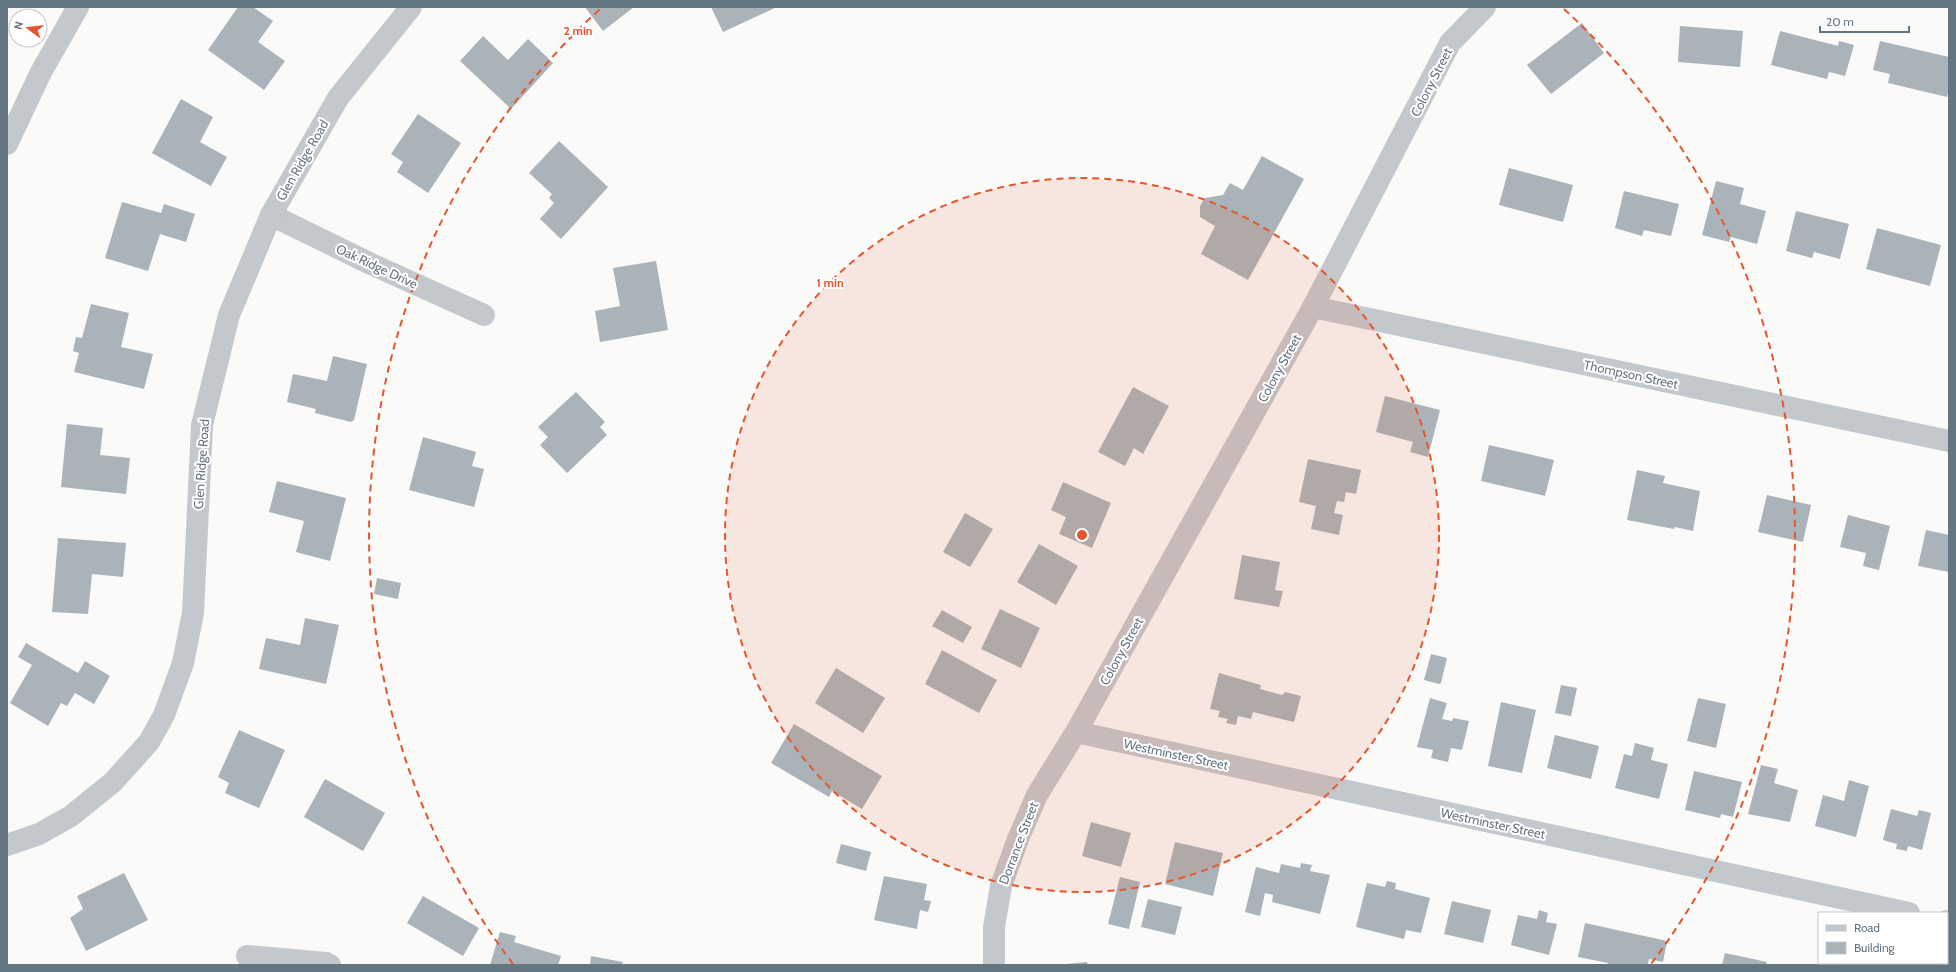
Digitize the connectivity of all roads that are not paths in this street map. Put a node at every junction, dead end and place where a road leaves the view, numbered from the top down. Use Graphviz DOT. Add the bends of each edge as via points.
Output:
graph roads {
  1 [pos="78,7"];
  2 [pos="411,7"];
  3 [pos="1485,7"];
  4 [pos="7,144"];
  5 [pos="271,215"];
  6 [pos="1313,307"];
  7 [pos="484,315"];
  8 [pos="1949,441"];
  9 [pos="1076,732"];
  10 [pos="7,845"];
  11 [pos="1904,912"];
  12 [pos="247,956"];
  13 [pos="330,965"];
  14 [pos="994,965"];
  1 -- 4 [label="street" via="41,72"];
  2 -- 5 [label="street, Glen Ridge Road" via="338,98"];
  3 -- 6 [label="street, Colony Street" via="1450,43"];
  5 -- 7 [label="street, Oak Ridge Drive"];
  5 -- 10 [label="street, Glen Ridge Road" via="229,315 202,425 193,613 183,663 164,715 149,742 113,782 71,816 39,834"];
  6 -- 8 [label="street, Thompson Street"];
  6 -- 9 [label="street, Colony Street"];
  9 -- 11 [label="street, Westminster Street"];
  9 -- 14 [label="street, Dorrance Street" via="1037,795 1001,886 994,927"];
  12 -- 13 [label="street"];
}
